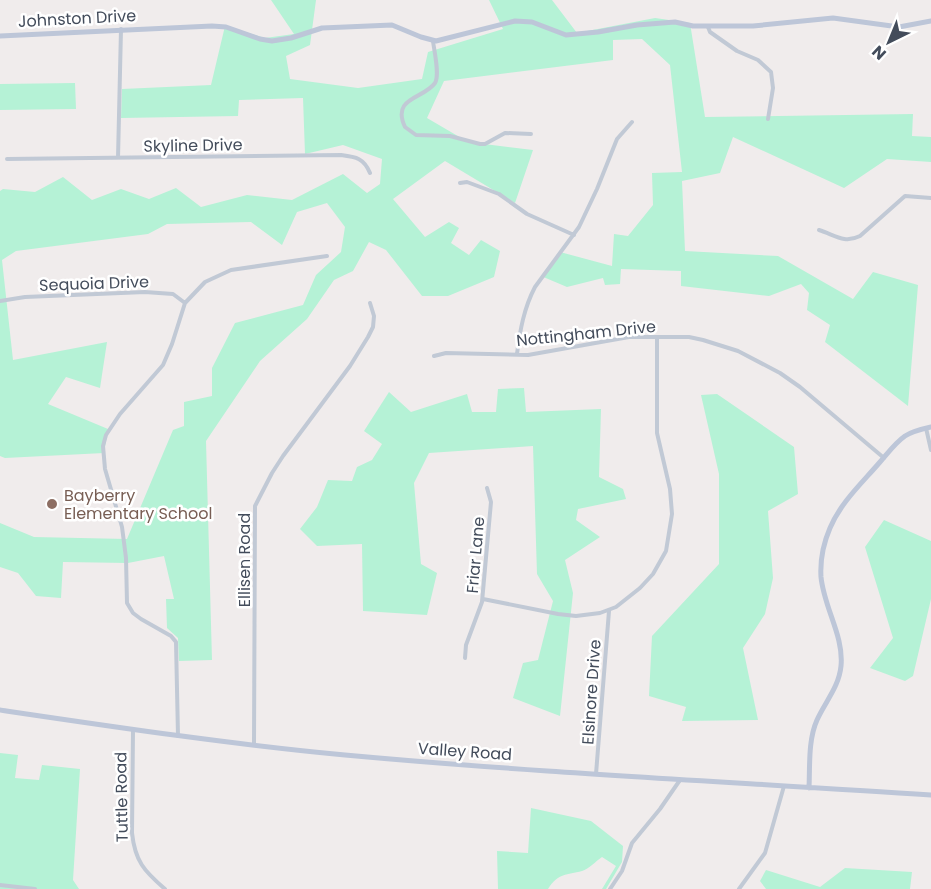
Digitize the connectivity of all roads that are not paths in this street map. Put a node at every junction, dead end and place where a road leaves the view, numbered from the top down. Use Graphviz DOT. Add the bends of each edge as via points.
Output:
graph roads {
  1 [pos="931,21"];
  2 [pos="708,27"];
  3 [pos="121,29"];
  4 [pos="0,36"];
  5 [pos="433,41"];
  6 [pos="768,118"];
  7 [pos="632,122"];
  8 [pos="531,134"];
  9 [pos="118,158"];
  10 [pos="7,159"];
  11 [pos="370,173"];
  12 [pos="460,183"];
  13 [pos="931,198"];
  14 [pos="819,230"];
  15 [pos="574,235"];
  16 [pos="327,255"];
  17 [pos="0,302"];
  18 [pos="185,303"];
  19 [pos="370,303"];
  20 [pos="657,337"];
  21 [pos="517,354"];
  22 [pos="434,356"];
  23 [pos="928,427"];
  24 [pos="931,450"];
  25 [pos="884,458"];
  26 [pos="487,488"];
  27 [pos="483,599"];
  28 [pos="609,610"];
  29 [pos="465,658"];
  30 [pos="0,710"];
  31 [pos="133,730"];
  32 [pos="178,736"];
  33 [pos="254,746"];
  34 [pos="597,774"];
  35 [pos="680,780"];
  36 [pos="784,786"];
  37 [pos="809,788"];
  38 [pos="931,795"];
  39 [pos="0,885"];
  40 [pos="35,889"];
  41 [pos="165,889"];
  42 [pos="609,889"];
  43 [pos="739,889"];
  1 -- 2 [label="street" via="899,27 833,18"];
  2 -- 5 [label="street" via="675,22 566,35 532,22 515,21"];
  2 -- 6 [label="street" via="771,72 773,88"];
  3 -- 4 [label="street, Johnston Drive"];
  3 -- 5 [label="street, Johnston Drive" via="226,27 272,41 321,28 392,25"];
  3 -- 9 [label="street"];
  5 -- 8 [label="street" via="437,79 407,102 402,114 405,128 416,135 450,136 485,144 505,133"];
  7 -- 15 [label="street" via="617,139"];
  9 -- 10 [label="street, Skyline Drive"];
  9 -- 11 [label="street, Skyline Drive" via="341,155 363,160"];
  12 -- 15 [label="street" via="499,194 527,214"];
  13 -- 14 [label="street" via="905,196 852,240"];
  15 -- 21 [label="street" via="530,297"];
  16 -- 18 [label="street" via="224,272 205,282"];
  17 -- 18 [label="street, Sequoia Drive" via="25,297 145,292 173,294"];
  18 -- 32 [label="street" via="163,364 112,424 103,446 105,469 122,527 127,603 133,613 176,642"];
  19 -- 33 [label="street, Ellisen Road" via="374,316 368,337 283,456 255,506"];
  20 -- 21 [label="street, Nottingham Drive" via="618,338 549,352"];
  20 -- 25 [label="street, Nottingham Drive" via="703,340 738,351 780,372"];
  20 -- 28 [label="street" via="657,434 672,503 669,536 653,574"];
  21 -- 22 [label="street, Nottingham Drive"];
  23 -- 24 [label="street"];
  23 -- 25 [label="street" via="903,438"];
  25 -- 37 [label="street" via="846,502 825,544 823,591 838,638 841,663 838,681 816,720"];
  26 -- 27 [label="street, Friar Lane" via="491,502"];
  27 -- 28 [label="street" via="558,615"];
  27 -- 29 [label="street, Friar Lane"];
  28 -- 34 [label="street, Elsinore Drive"];
  30 -- 31 [label="street, Valley Road"];
  31 -- 32 [label="street, Valley Road"];
  31 -- 41 [label="street, Tuttle Road" via="134,850 144,869"];
  32 -- 33 [label="street, Valley Road"];
  33 -- 34 [label="street, Valley Road"];
  34 -- 35 [label="street, Valley Road"];
  35 -- 36 [label="street, Valley Road"];
  35 -- 42 [label="street" via="632,843 622,872"];
  36 -- 37 [label="street, Valley Road"];
  36 -- 43 [label="street" via="765,853"];
  37 -- 38 [label="street, Valley Road"];
  39 -- 40 [label="street"];
}
